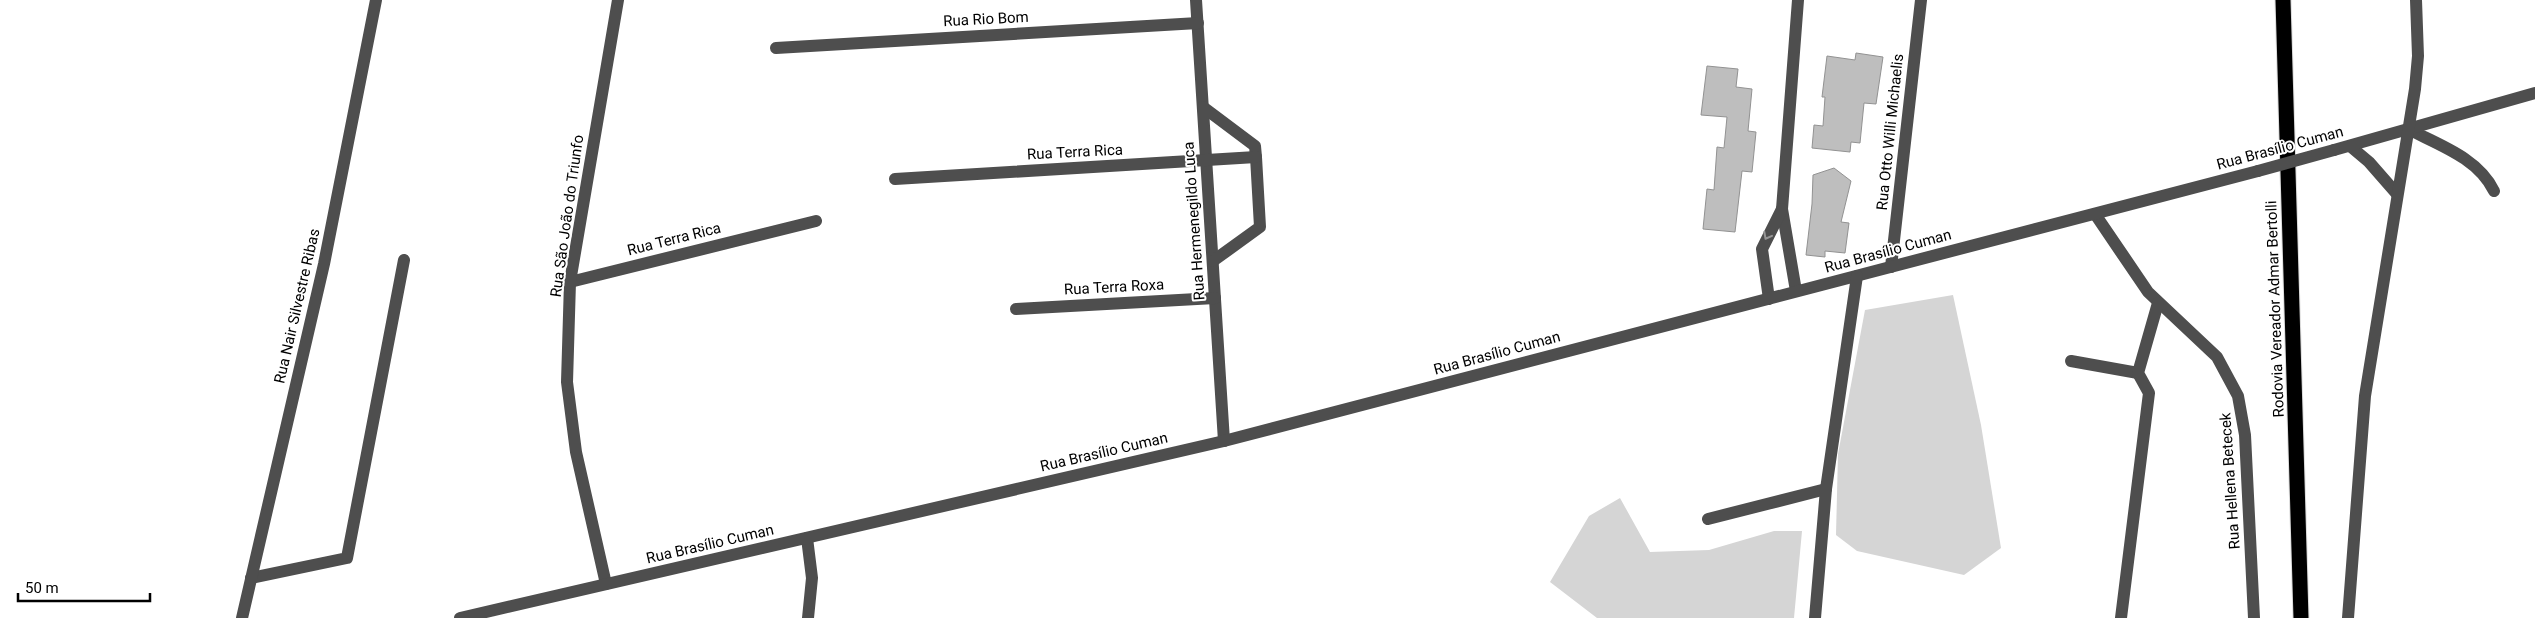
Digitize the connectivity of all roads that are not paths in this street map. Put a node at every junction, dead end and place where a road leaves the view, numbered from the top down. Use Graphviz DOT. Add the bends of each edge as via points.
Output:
graph roads {
  1 [pos="376,0"];
  2 [pos="618,0"];
  3 [pos="1196,0"];
  4 [pos="1798,0"];
  5 [pos="1921,0"];
  6 [pos="2283,0"];
  7 [pos="2416,0"];
  8 [pos="1198,23"];
  9 [pos="776,48"];
  10 [pos="2535,93"];
  11 [pos="1203,106"];
  12 [pos="2408,129"];
  13 [pos="2350,146"];
  14 [pos="1256,157"];
  15 [pos="1206,160"];
  16 [pos="895,179"];
  17 [pos="2494,190"];
  18 [pos="2397,194"];
  19 [pos="1782,209"];
  20 [pos="2095,214"];
  21 [pos="816,221"];
  22 [pos="404,260"];
  23 [pos="1212,261"];
  24 [pos="1891,267"];
  25 [pos="1857,276"];
  26 [pos="570,282"];
  27 [pos="1796,291"];
  28 [pos="1215,298"];
  29 [pos="1769,298"];
  30 [pos="2158,303"];
  31 [pos="1016,309"];
  32 [pos="2071,361"];
  33 [pos="2138,373"];
  34 [pos="1224,441"];
  35 [pos="1826,489"];
  36 [pos="1708,519"];
  37 [pos="807,538"];
  38 [pos="251,578"];
  39 [pos="606,584"];
  40 [pos="242,618"];
  41 [pos="460,618"];
  42 [pos="808,618"];
  43 [pos="1815,618"];
  44 [pos="2121,618"];
  45 [pos="2254,618"];
  46 [pos="2301,618"];
  47 [pos="2348,618"];
  1 -- 38 [label="street, Rua Nair Silvestre Ribas" via="324,264"];
  2 -- 26 [label="street, Rua São João do Triunfo"];
  3 -- 8 [label="street, Rua Hermenegildo Luca"];
  4 -- 19 [label="street"];
  5 -- 24 [label="street, Rua Otto Willi Michaelis"];
  6 -- 46 [label="highway, Rodovia Vereador Admar Bertolli"];
  7 -- 12 [label="street" via="2418,56"];
  8 -- 9 [label="street, Rua Rio Bom"];
  8 -- 11 [label="street, Rua Hermenegildo Luca"];
  10 -- 12 [label="street, Rua Brasílio Cuman"];
  11 -- 14 [label="street" via="1255,146"];
  11 -- 15 [label="street, Rua Hermenegildo Luca"];
  12 -- 13 [label="street, Rua Brasílio Cuman"];
  12 -- 17 [label="street" via="2475,164 2488,176"];
  12 -- 18 [label="street"];
  13 -- 18 [label="street"];
  13 -- 20 [label="street, Rua Brasílio Cuman, bridge"];
  14 -- 15 [label="street, Rua Terra Rica"];
  14 -- 23 [label="street" via="1260,226"];
  15 -- 16 [label="street, Rua Terra Rica"];
  15 -- 23 [label="street, Rua Hermenegildo Luca"];
  18 -- 47 [label="street" via="2364,396"];
  19 -- 27 [label="street"];
  19 -- 29 [label="street, one-way" via="1762,250"];
  20 -- 24 [label="street, Rua Brasílio Cuman"];
  20 -- 30 [label="street, Rua Hellena Betecek"];
  21 -- 26 [label="street, Rua Terra Rica"];
  22 -- 38 [label="street" via="347,558"];
  23 -- 28 [label="street, Rua Hermenegildo Luca"];
  24 -- 25 [label="street, Rua Brasílio Cuman"];
  25 -- 27 [label="street, Rua Brasílio Cuman"];
  25 -- 35 [label="street"];
  26 -- 39 [label="street, Rua São João do Triunfo" via="567,382 576,452"];
  27 -- 29 [label="street, Rua Brasílio Cuman"];
  28 -- 31 [label="street, Rua Terra Roxa"];
  28 -- 34 [label="street, Rua Hermenegildo Luca"];
  29 -- 34 [label="street, Rua Brasílio Cuman"];
  30 -- 33 [label="street"];
  30 -- 45 [label="street, Rua Hellena Betecek" via="2217,357 2238,396 2246,435"];
  32 -- 33 [label="street"];
  33 -- 44 [label="street" via="2149,393"];
  34 -- 37 [label="street, Rua Brasílio Cuman"];
  35 -- 36 [label="street"];
  35 -- 43 [label="street"];
  37 -- 39 [label="street, Rua Brasílio Cuman"];
  37 -- 42 [label="street" via="812,578"];
  38 -- 40 [label="street, Rua Nair Silvestre Ribas"];
  39 -- 41 [label="street, Rua Brasílio Cuman"];
}
